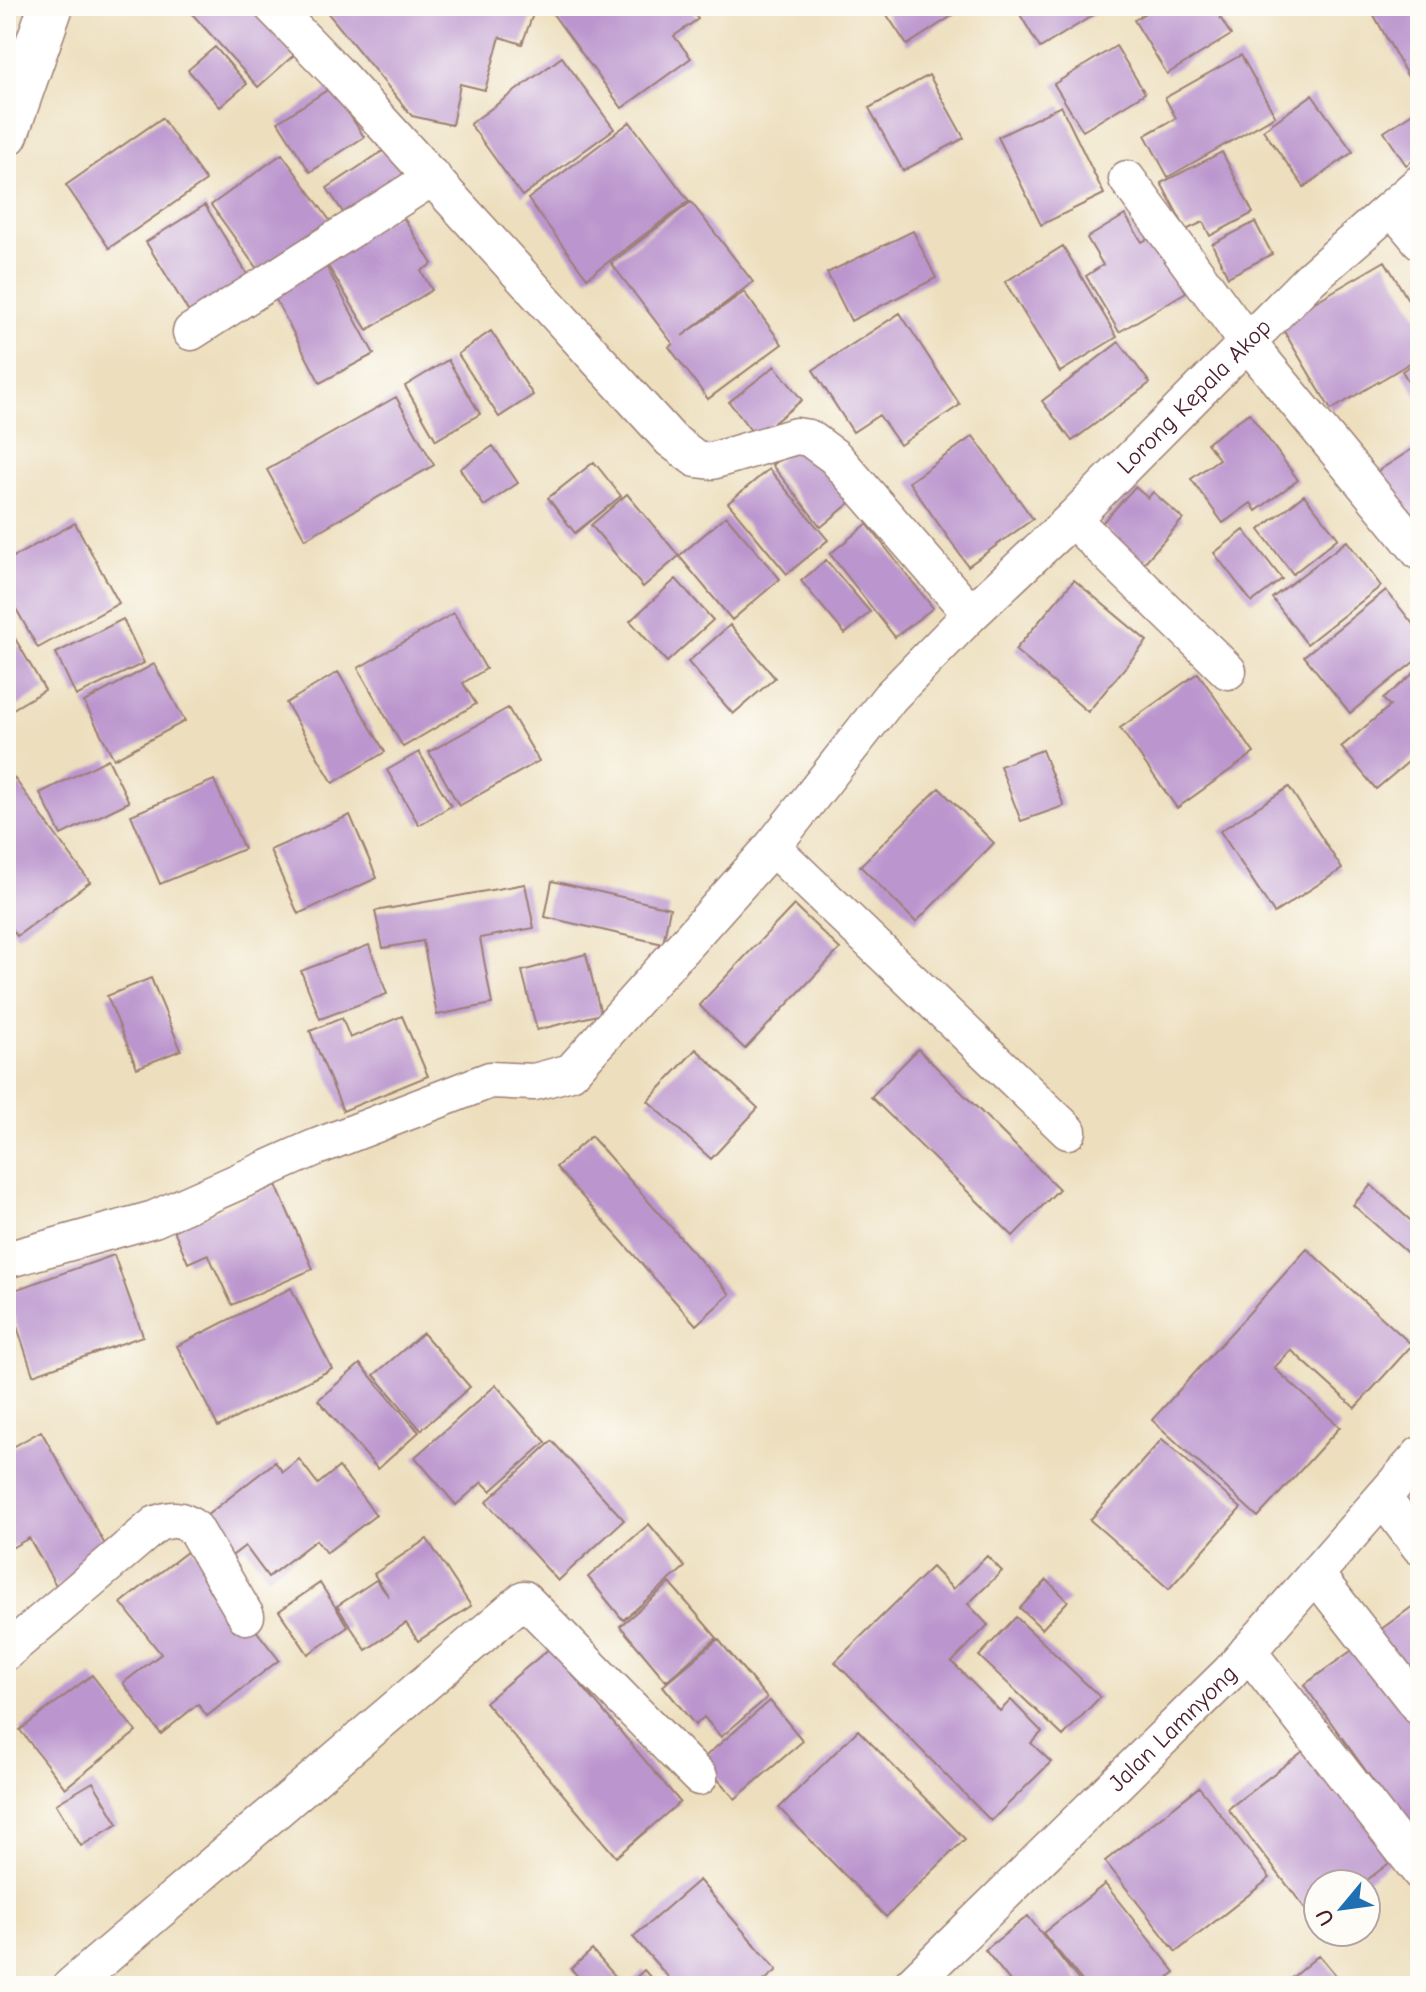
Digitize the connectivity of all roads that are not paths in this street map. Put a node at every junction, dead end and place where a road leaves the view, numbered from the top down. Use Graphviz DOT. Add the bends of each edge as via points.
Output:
graph roads {
  1 [pos="51,6"];
  2 [pos="272,6"];
  3 [pos="6,134"];
  4 [pos="433,177"];
  5 [pos="1127,179"];
  6 [pos="1420,183"];
  7 [pos="1393,209"];
  8 [pos="1420,241"];
  9 [pos="191,332"];
  10 [pos="1247,342"];
  11 [pos="1072,519"];
  12 [pos="1420,552"];
  13 [pos="971,614"];
  14 [pos="1228,671"];
  15 [pos="772,847"];
  16 [pos="1068,1131"];
  17 [pos="6,1260"];
  18 [pos="1420,1455"];
  19 [pos="1383,1498"];
  20 [pos="1420,1547"];
  21 [pos="1316,1575"];
  22 [pos="246,1616"];
  23 [pos="1248,1651"];
  24 [pos="6,1652"];
  25 [pos="1420,1708"];
  26 [pos="699,1777"];
  27 [pos="1420,1872"];
  28 [pos="71,1986"];
  29 [pos="910,1986"];
  1 -- 3 [label="street"];
  2 -- 4 [label="street"];
  4 -- 9 [label="street"];
  4 -- 13 [label="street" via="671,440 696,459 712,461 796,436 809,438 835,457"];
  5 -- 10 [label="street"];
  6 -- 7 [label="street, Lorong Kepala Akop"];
  7 -- 8 [label="street"];
  7 -- 10 [label="street, Lorong Kepala Akop" via="1310,279"];
  10 -- 11 [label="street, Lorong Kepala Akop"];
  10 -- 12 [label="street"];
  11 -- 13 [label="street, Lorong Kepala Akop"];
  11 -- 14 [label="street"];
  13 -- 15 [label="street, Lorong Kepala Akop" via="890,697"];
  15 -- 16 [label="street"];
  15 -- 17 [label="street, Lorong Kepala Akop" via="571,1072 534,1082 490,1080 314,1148 154,1219"];
  18 -- 19 [label="street, Jalan Lamnyong"];
  19 -- 20 [label="street"];
  19 -- 21 [label="street, Jalan Lamnyong"];
  21 -- 23 [label="street, Jalan Lamnyong"];
  21 -- 25 [label="street"];
  22 -- 24 [label="street" via="195,1529 170,1519 156,1524"];
  23 -- 27 [label="street"];
  23 -- 29 [label="street, Jalan Lamnyong"];
  26 -- 28 [label="street" via="524,1599"];
}
